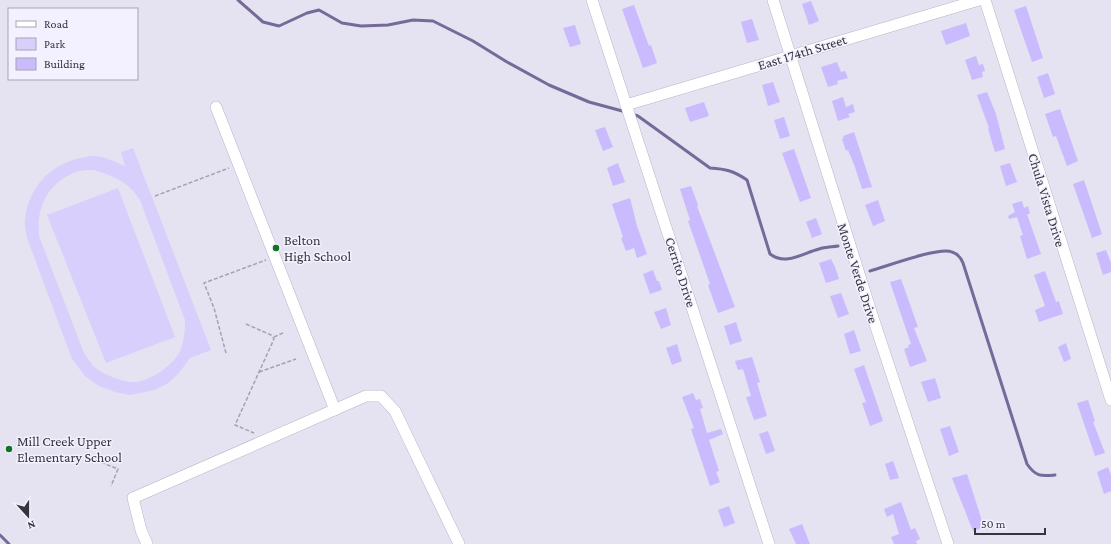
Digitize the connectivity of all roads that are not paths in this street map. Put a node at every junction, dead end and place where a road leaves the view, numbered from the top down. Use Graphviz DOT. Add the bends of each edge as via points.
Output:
graph roads {
  1 [pos="592,0"];
  2 [pos="773,0"];
  3 [pos="979,0"];
  4 [pos="985,0"];
  5 [pos="790,56"];
  6 [pos="626,105"];
  7 [pos="216,107"];
  8 [pos="1111,400"];
  9 [pos="335,410"];
  10 [pos="147,544"];
  11 [pos="459,544"];
  12 [pos="769,544"];
  13 [pos="948,544"];
  1 -- 6 [label="street, Cerrito Drive"];
  2 -- 5 [label="street, Monte Verde Drive"];
  3 -- 5 [label="street, East 174th Street"];
  4 -- 8 [label="street, Chula Vista Drive"];
  5 -- 6 [label="street, East 174th Street"];
  5 -- 13 [label="street, Monte Verde Drive"];
  6 -- 12 [label="street, Cerrito Drive"];
  7 -- 9 [label="street"];
  9 -- 10 [label="street" via="133,498"];
  9 -- 11 [label="street" via="366,396 381,396 395,411"];
}
